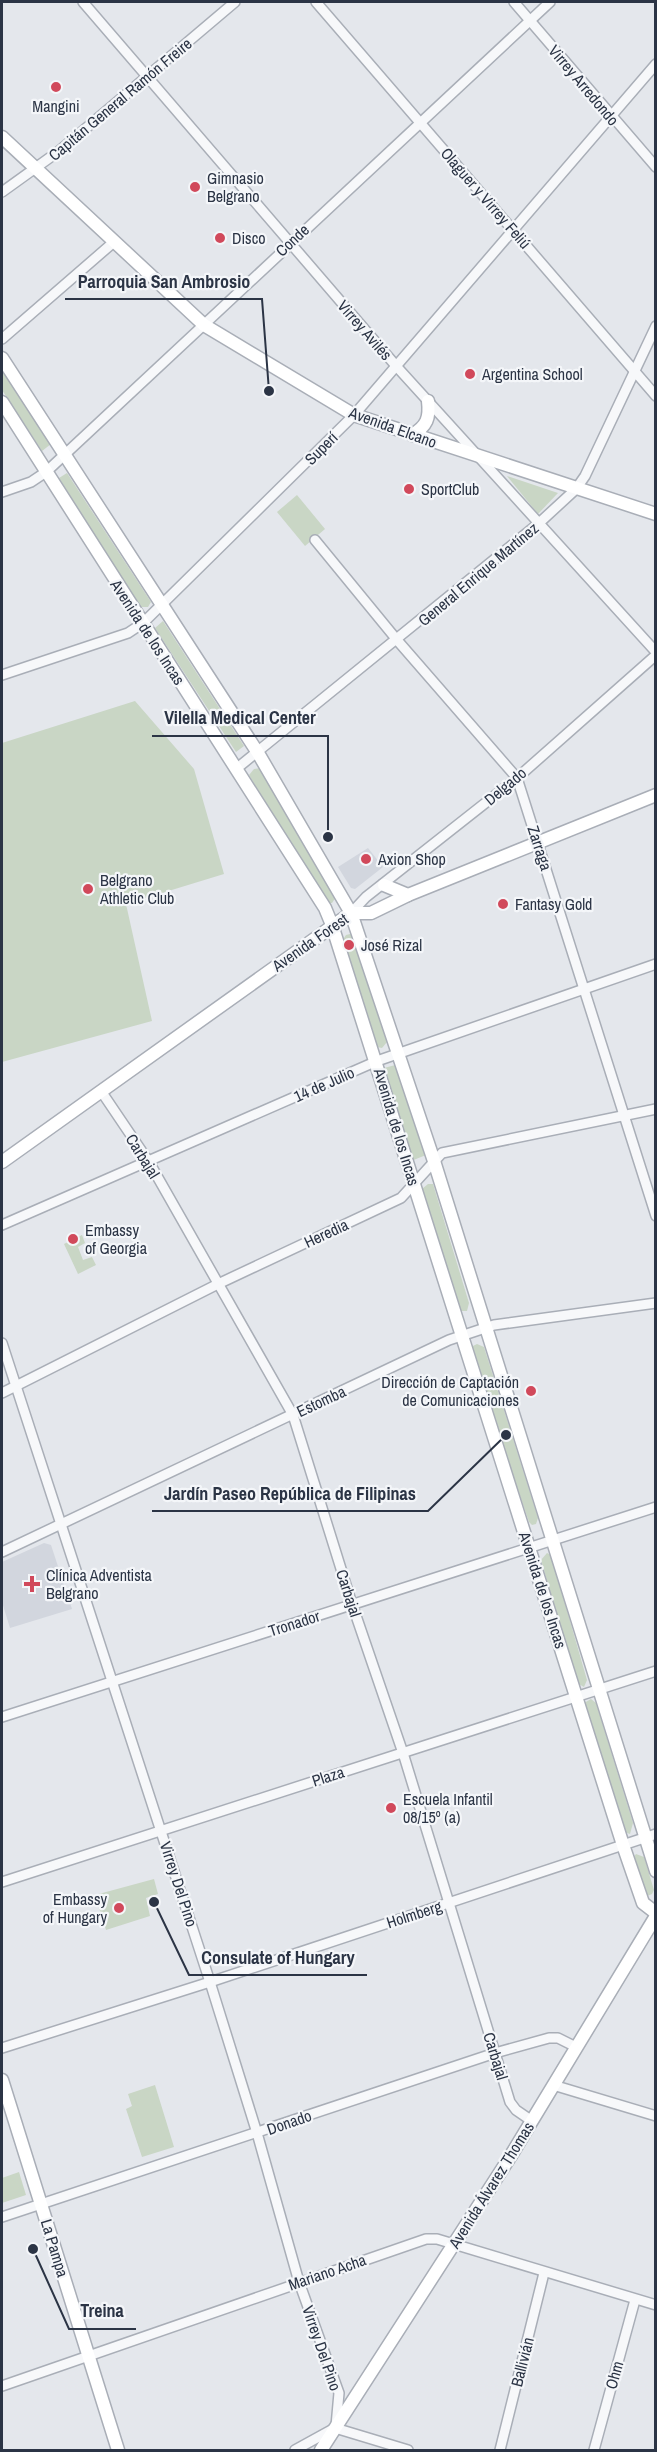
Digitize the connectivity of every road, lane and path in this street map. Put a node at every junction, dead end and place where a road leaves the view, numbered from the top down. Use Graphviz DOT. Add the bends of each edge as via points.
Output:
graph roads {
  1 [pos="83,2"];
  2 [pos="235,2"];
  3 [pos="316,2"];
  4 [pos="514,2"];
  5 [pos="550,2"];
  6 [pos="530,21"];
  7 [pos="656,64"];
  8 [pos="147,75"];
  9 [pos="610,116"];
  10 [pos="420,121"];
  11 [pos="2,137"];
  12 [pos="656,167"];
  13 [pos="35,169"];
  14 [pos="2,192"];
  15 [pos="513,230"];
  16 [pos="115,241"];
  17 [pos="289,243"];
  18 [pos="204,325"];
  19 [pos="656,326"];
  20 [pos="2,339"];
  21 [pos="2,358"];
  22 [pos="397,367"];
  23 [pos="633,370"];
  24 [pos="656,396"];
  25 [pos="428,401"];
  26 [pos="2,402"];
  27 [pos="354,416"];
  28 [pos="412,435"];
  29 [pos="63,453"];
  30 [pos="476,456"];
  31 [pos="46,472"];
  32 [pos="576,489"];
  33 [pos="2,492"];
  34 [pos="656,514"];
  35 [pos="538,524"];
  36 [pos="315,540"];
  37 [pos="161,606"];
  38 [pos="143,623"];
  39 [pos="397,640"];
  40 [pos="656,654"];
  41 [pos="2,675"];
  42 [pos="258,753"];
  43 [pos="236,769"];
  44 [pos="517,778"];
  45 [pos="656,795"];
  46 [pos="538,844"];
  47 [pos="384,885"];
  48 [pos="408,895"];
  49 [pos="351,913"];
  50 [pos="332,925"];
  51 [pos="656,964"];
  52 [pos="586,988"];
  53 [pos="399,1053"];
  54 [pos="377,1061"];
  55 [pos="100,1091"];
  56 [pos="656,1109"];
  57 [pos="624,1114"];
  58 [pos="434,1161"];
  59 [pos="2,1162"];
  60 [pos="149,1162"];
  61 [pos="414,1184"];
  62 [pos="656,1216"];
  63 [pos="2,1225"];
  64 [pos="218,1284"];
  65 [pos="656,1303"];
  66 [pos="485,1327"];
  67 [pos="460,1336"];
  68 [pos="2,1343"];
  69 [pos="17,1386"];
  70 [pos="2,1393"];
  71 [pos="293,1415"];
  72 [pos="656,1507"];
  73 [pos="60,1524"];
  74 [pos="553,1540"];
  75 [pos="530,1548"];
  76 [pos="2,1552"];
  77 [pos="352,1604"];
  78 [pos="656,1671"];
  79 [pos="113,1682"];
  80 [pos="598,1690"];
  81 [pos="576,1697"];
  82 [pos="2,1717"];
  83 [pos="403,1753"];
  84 [pos="161,1829"];
  85 [pos="650,1836"];
  86 [pos="623,1845"];
  87 [pos="656,1871"];
  88 [pos="2,1882"];
  89 [pos="448,1903"];
  90 [pos="656,1915"];
  91 [pos="210,1982"];
  92 [pos="576,2047"];
  93 [pos="2,2048"];
  94 [pos="495,2053"];
  95 [pos="2,2080"];
  96 [pos="553,2085"];
  97 [pos="656,2116"];
  98 [pos="532,2121"];
  99 [pos="257,2133"];
  100 [pos="42,2204"];
  101 [pos="2,2217"];
  102 [pos="453,2245"];
  103 [pos="543,2274"];
  104 [pos="299,2282"];
  105 [pos="635,2300"];
  106 [pos="656,2305"];
  107 [pos="89,2355"];
  108 [pos="2,2386"];
  109 [pos="336,2428"];
  110 [pos="118,2451"];
  111 [pos="295,2451"];
  112 [pos="321,2451"];
  113 [pos="408,2451"];
  114 [pos="500,2451"];
  115 [pos="594,2451"];
  1 -- 8 [label="street, Virrey Avilés"];
  2 -- 8 [label="street, Capitán General Ramón Freire"];
  3 -- 10 [label="street, Olaguer y Virrey Feliú"];
  4 -- 6 [label="street, Virrey Arredondo"];
  5 -- 6 [label="street, Conde"];
  6 -- 9 [label="street, Virrey Arredondo"];
  6 -- 10 [label="street, Conde"];
  7 -- 9 [label="street, Superí"];
  8 -- 13 [label="street, Capitán General Ramón Freire"];
  8 -- 17 [label="street, Virrey Avilés"];
  9 -- 12 [label="street, Virrey Arredondo"];
  9 -- 15 [label="street, Superí"];
  10 -- 15 [label="street, Olaguer y Virrey Feliú"];
  10 -- 17 [label="street, Conde"];
  11 -- 13 [label="main road, Avenida Elcano"];
  13 -- 14 [label="street, Capitán General Ramón Freire"];
  13 -- 16 [label="main road, Avenida Elcano"];
  15 -- 22 [label="street, Superí"];
  15 -- 23 [label="street, Olaguer y Virrey Feliú"];
  16 -- 18 [label="main road, Avenida Elcano"];
  16 -- 20 [label="street"];
  17 -- 18 [label="street, Conde"];
  17 -- 22 [label="street, Virrey Avilés"];
  18 -- 27 [label="main road, Avenida Elcano"];
  18 -- 29 [label="street, Conde"];
  19 -- 23 [label="street, General Enrique Martínez"];
  21 -- 29 [label="main road, Avenida de los Incas"];
  22 -- 25 [label="street, Virrey Avilés"];
  22 -- 27 [label="street, Superí"];
  23 -- 24 [label="street, Olaguer y Virrey Feliú"];
  23 -- 32 [label="street, General Enrique Martínez"];
  25 -- 28 [label="main road" via="428,421"];
  25 -- 30 [label="street, Virrey Avilés"];
  26 -- 31 [label="main road, Avenida de los Incas"];
  27 -- 28 [label="main road, Avenida Elcano"];
  27 -- 37 [label="street, Superí"];
  28 -- 30 [label="main road, Avenida Elcano"];
  29 -- 31 [label="street, Conde"];
  29 -- 37 [label="main road, Avenida de los Incas"];
  30 -- 32 [label="main road, Avenida Elcano"];
  30 -- 35 [label="street, Virrey Avilés"];
  31 -- 33 [label="street, Conde"];
  31 -- 38 [label="main road, Avenida de los Incas"];
  32 -- 34 [label="main road, Avenida Elcano"];
  32 -- 35 [label="street, General Enrique Martínez"];
  35 -- 39 [label="street, General Enrique Martínez"];
  35 -- 40 [label="street, Virrey Avilés"];
  36 -- 39 [label="street, Zarraga"];
  37 -- 38 [label="street, Superí"];
  37 -- 42 [label="main road, Avenida de los Incas"];
  38 -- 41 [label="street, Superí" via="128,633"];
  38 -- 43 [label="main road, Avenida de los Incas"];
  39 -- 42 [label="street, General Enrique Martínez"];
  39 -- 44 [label="street, Zarraga"];
  40 -- 44 [label="street, Delgado"];
  42 -- 43 [label="street, General Enrique Martínez"];
  42 -- 49 [label="main road, Avenida de los Incas"];
  43 -- 50 [label="main road, Avenida de los Incas"];
  44 -- 46 [label="street, Zarraga"];
  44 -- 47 [label="street, Delgado"];
  45 -- 46 [label="main road, Avenida Forest"];
  46 -- 48 [label="main road, Avenida Forest"];
  46 -- 52 [label="street, Zarraga"];
  47 -- 48 [label="main road"];
  47 -- 49 [label="street, Delgado"];
  48 -- 49 [label="main road, Avenida Forest" via="371,913"];
  49 -- 50 [label="main road, Avenida Forest"];
  49 -- 53 [label="main road, Avenida de los Incas"];
  50 -- 54 [label="main road, Avenida de los Incas"];
  50 -- 55 [label="main road, Avenida Forest"];
  51 -- 52 [label="street, 14 de Julio"];
  52 -- 53 [label="street, 14 de Julio"];
  52 -- 57 [label="street, Zarraga"];
  53 -- 54 [label="street, 14 de Julio"];
  53 -- 58 [label="main road, Avenida de los Incas"];
  54 -- 60 [label="street, 14 de Julio"];
  54 -- 61 [label="main road, Avenida de los Incas"];
  55 -- 59 [label="main road, Avenida Forest"];
  55 -- 60 [label="street, Carbajal"];
  56 -- 57 [label="street, Heredia"];
  57 -- 58 [label="street, Heredia" via="442,1153"];
  57 -- 62 [label="street, Zarraga"];
  58 -- 61 [label="street, Heredia"];
  58 -- 66 [label="main road, Avenida de los Incas"];
  60 -- 63 [label="street, 14 de Julio"];
  60 -- 64 [label="street, Carbajal"];
  61 -- 64 [label="street, Heredia" via="401,1198"];
  61 -- 67 [label="main road, Avenida de los Incas"];
  64 -- 69 [label="street, Heredia"];
  64 -- 71 [label="street, Carbajal"];
  65 -- 66 [label="street, Estomba"];
  66 -- 67 [label="street, Estomba"];
  66 -- 74 [label="main road, Avenida de los Incas"];
  67 -- 71 [label="street, Estomba"];
  67 -- 75 [label="main road, Avenida de los Incas"];
  68 -- 69 [label="street, Virrey Del Pino"];
  69 -- 70 [label="street, Heredia"];
  69 -- 73 [label="street, Virrey Del Pino"];
  71 -- 73 [label="street, Estomba"];
  71 -- 77 [label="street, Carbajal"];
  72 -- 74 [label="street, Tronador"];
  73 -- 76 [label="street, Estomba"];
  73 -- 79 [label="street, Virrey Del Pino"];
  74 -- 75 [label="street, Tronador"];
  74 -- 80 [label="main road, Avenida de los Incas"];
  75 -- 77 [label="street, Tronador"];
  75 -- 81 [label="main road, Avenida de los Incas"];
  77 -- 79 [label="street, Tronador"];
  77 -- 83 [label="street, Carbajal"];
  78 -- 80 [label="street, Plaza"];
  79 -- 82 [label="street, Tronador"];
  79 -- 84 [label="street, Virrey Del Pino"];
  80 -- 81 [label="street, Plaza"];
  80 -- 85 [label="main road, Avenida de los Incas"];
  81 -- 83 [label="street, Plaza"];
  81 -- 86 [label="main road, Avenida de los Incas"];
  83 -- 84 [label="street, Plaza"];
  83 -- 89 [label="street, Carbajal"];
  84 -- 88 [label="street, Plaza"];
  84 -- 91 [label="street, Virrey Del Pino"];
  85 -- 86 [label="street, Holmberg"];
  85 -- 87 [label="main road, Avenida de los Incas"];
  86 -- 89 [label="street, Holmberg"];
  86 -- 90 [label="main road, Avenida de los Incas" via="643,1903"];
  89 -- 91 [label="street, Holmberg"];
  89 -- 94 [label="street, Carbajal"];
  90 -- 92 [label="main road, Avenida Álvarez Thomas"];
  91 -- 93 [label="street, Holmberg"];
  91 -- 99 [label="street, Virrey Del Pino"];
  92 -- 94 [label="street, Donado" via="549,2038"];
  92 -- 96 [label="main road, Avenida Álvarez Thomas"];
  94 -- 98 [label="street, Carbajal" via="510,2102"];
  94 -- 99 [label="street, Donado"];
  95 -- 100 [label="main road, La Pampa"];
  96 -- 97 [label="street"];
  96 -- 98 [label="main road, Avenida Álvarez Thomas"];
  98 -- 102 [label="main road, Avenida Álvarez Thomas"];
  99 -- 100 [label="street, Donado"];
  99 -- 104 [label="street, Virrey Del Pino"];
  100 -- 101 [label="street, Donado"];
  100 -- 107 [label="main road, La Pampa"];
  102 -- 103 [label="street, Mariano Acha"];
  102 -- 104 [label="street, Mariano Acha" via="436,2240 416,2241"];
  102 -- 109 [label="main road, Avenida Álvarez Thomas"];
  103 -- 105 [label="street, Mariano Acha"];
  103 -- 114 [label="street, Ballivián"];
  104 -- 107 [label="street, Mariano Acha"];
  104 -- 109 [label="street, Virrey Del Pino" via="339,2393"];
  105 -- 106 [label="street, Mariano Acha"];
  105 -- 115 [label="street, Ohm"];
  107 -- 108 [label="street, Mariano Acha"];
  107 -- 110 [label="main road, La Pampa"];
  109 -- 111 [label="street"];
  109 -- 112 [label="main road, Avenida Álvarez Thomas"];
  109 -- 113 [label="street"];
}
